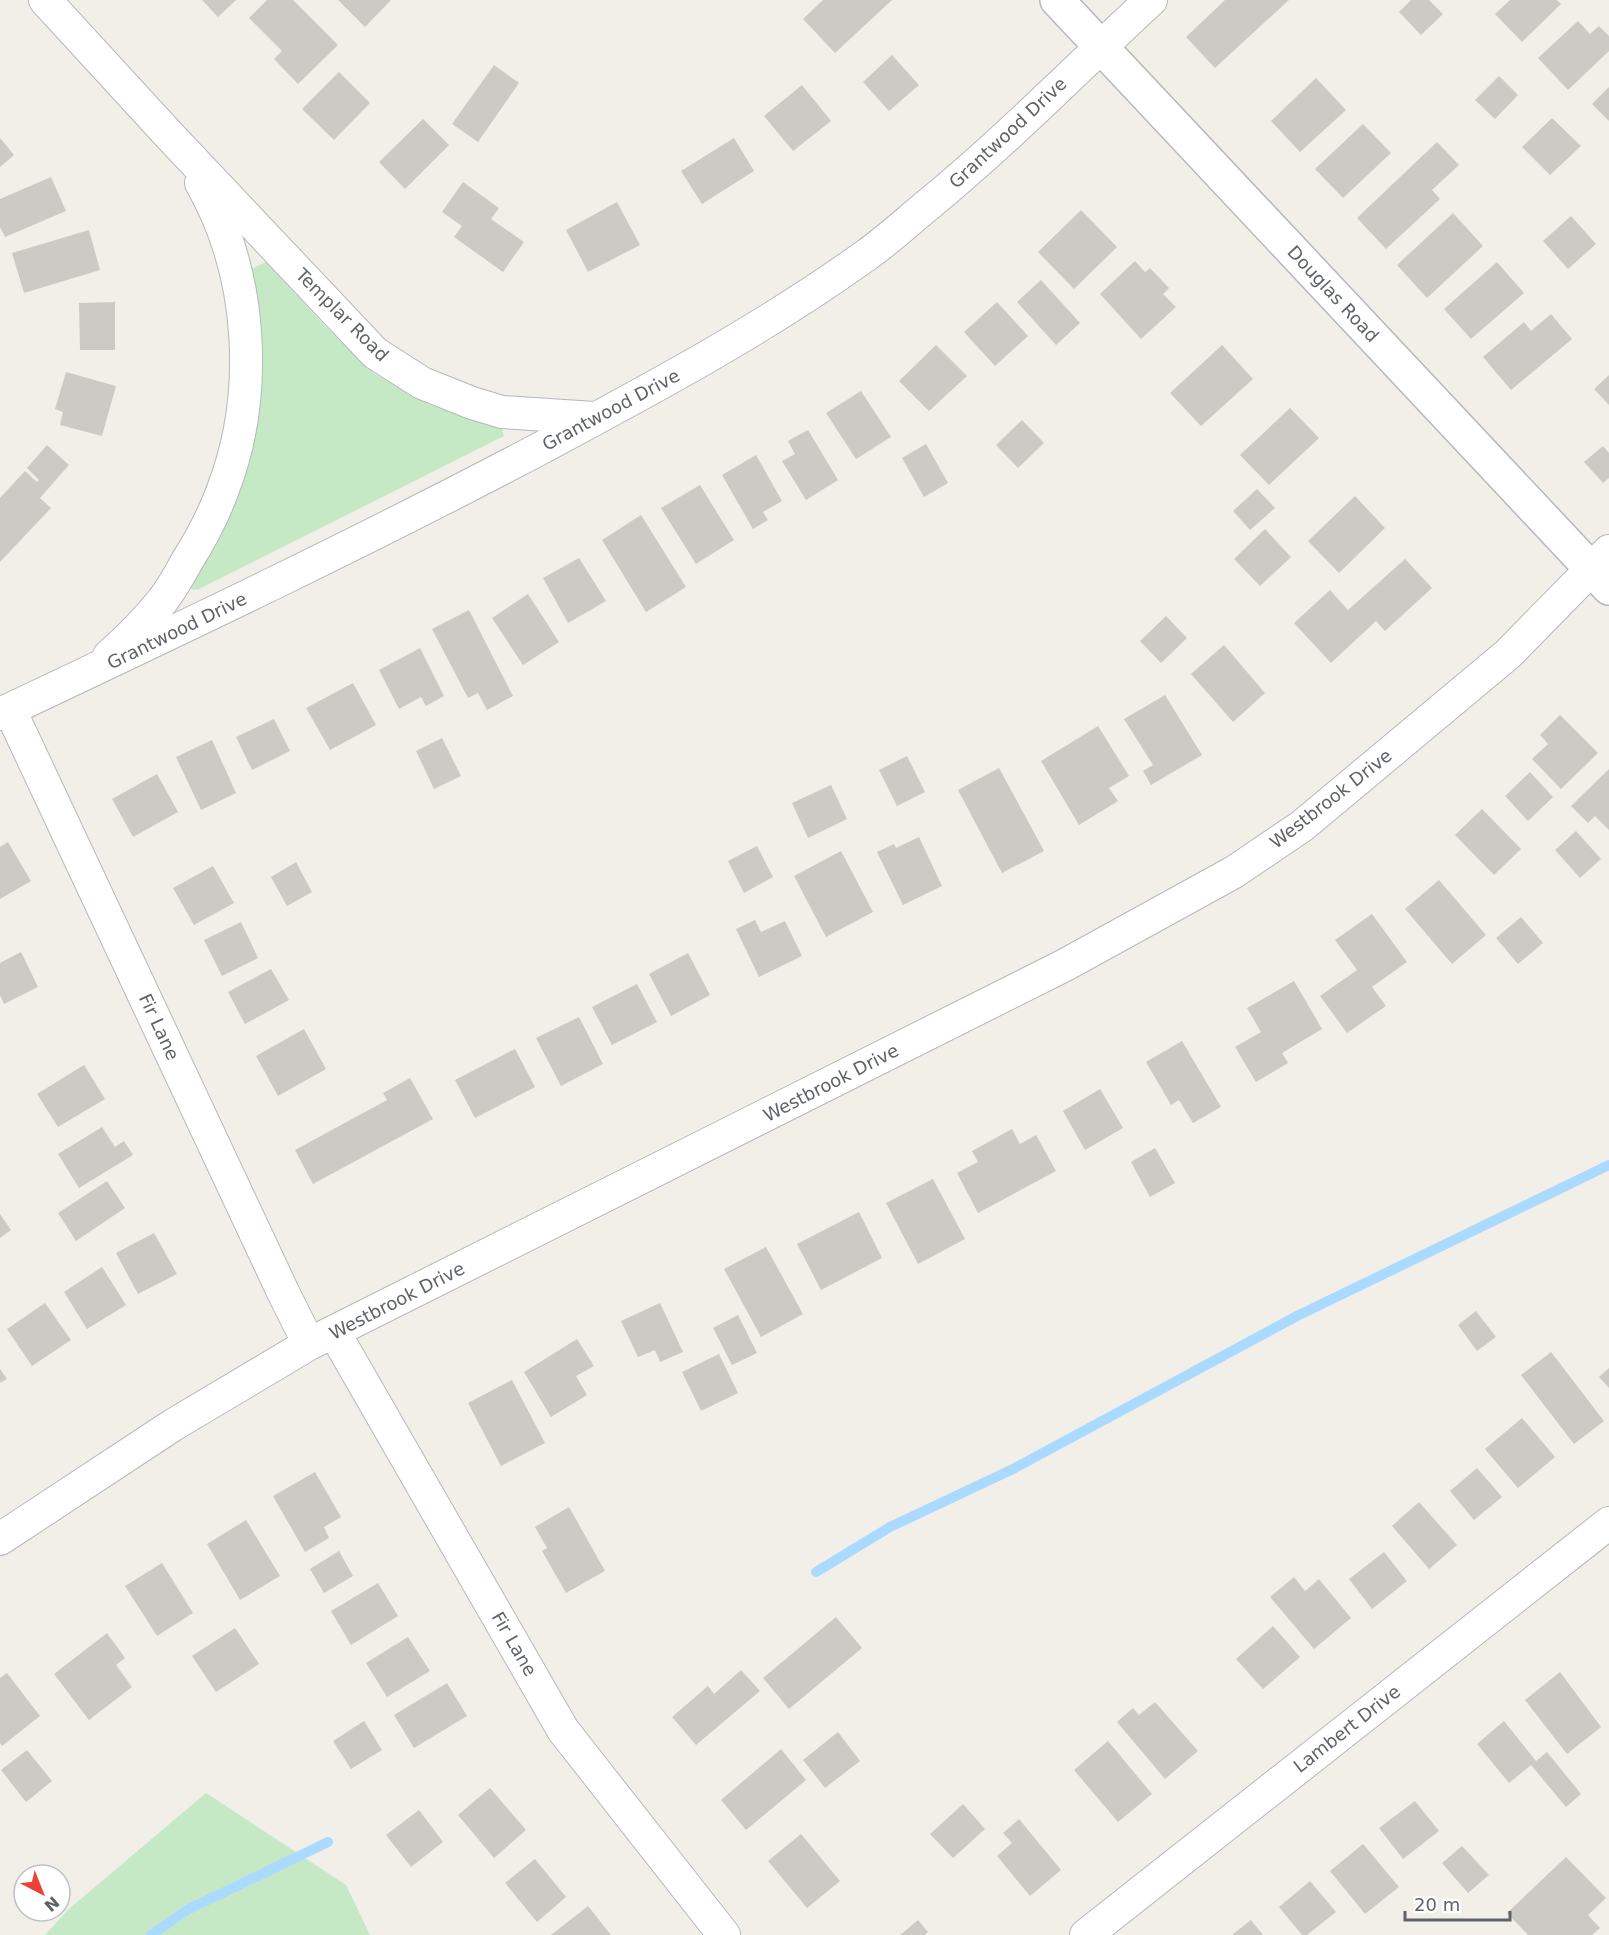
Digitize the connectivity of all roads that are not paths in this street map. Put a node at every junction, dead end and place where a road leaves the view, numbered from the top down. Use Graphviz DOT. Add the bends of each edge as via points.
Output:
graph roads {
  1 [pos="45,0"];
  2 [pos="1057,0"];
  3 [pos="1151,0"];
  4 [pos="1100,47"];
  5 [pos="169,135"];
  6 [pos="596,418"];
  7 [pos="1603,569"];
  8 [pos="93,671"];
  9 [pos="5,712"];
  10 [pos="322,1338"];
  11 [pos="1609,1523"];
  12 [pos="0,1539"];
  13 [pos="724,1935"];
  14 [pos="1086,1935"];
  1 -- 5 [label="street, Templar Road"];
  2 -- 4 [label="street, Douglas Road"];
  3 -- 4 [label="street, Grantwood Drive"];
  4 -- 6 [label="street, Grantwood Drive" via="954,184 867,254 727,346"];
  4 -- 7 [label="street, Douglas Road"];
  5 -- 6 [label="street, Templar Road" via="375,353 400,370 446,393 502,412"];
  5 -- 8 [label="street, Templar Road" via="193,169 224,230 241,295 246,361 239,432 223,491 178,576 163,600"];
  6 -- 8 [label="street, Grantwood Drive" via="360,542"];
  7 -- 10 [label="street, Westbrook Drive" via="1302,826 1234,872 1054,970"];
  8 -- 9 [label="street, Grantwood Drive"];
  9 -- 10 [label="street, Fir Lane" via="278,1282"];
  10 -- 12 [label="street, Westbrook Drive" via="173,1425"];
  10 -- 13 [label="street, Fir Lane" via="563,1730"];
  11 -- 14 [label="street, Lambert Drive"];
}
